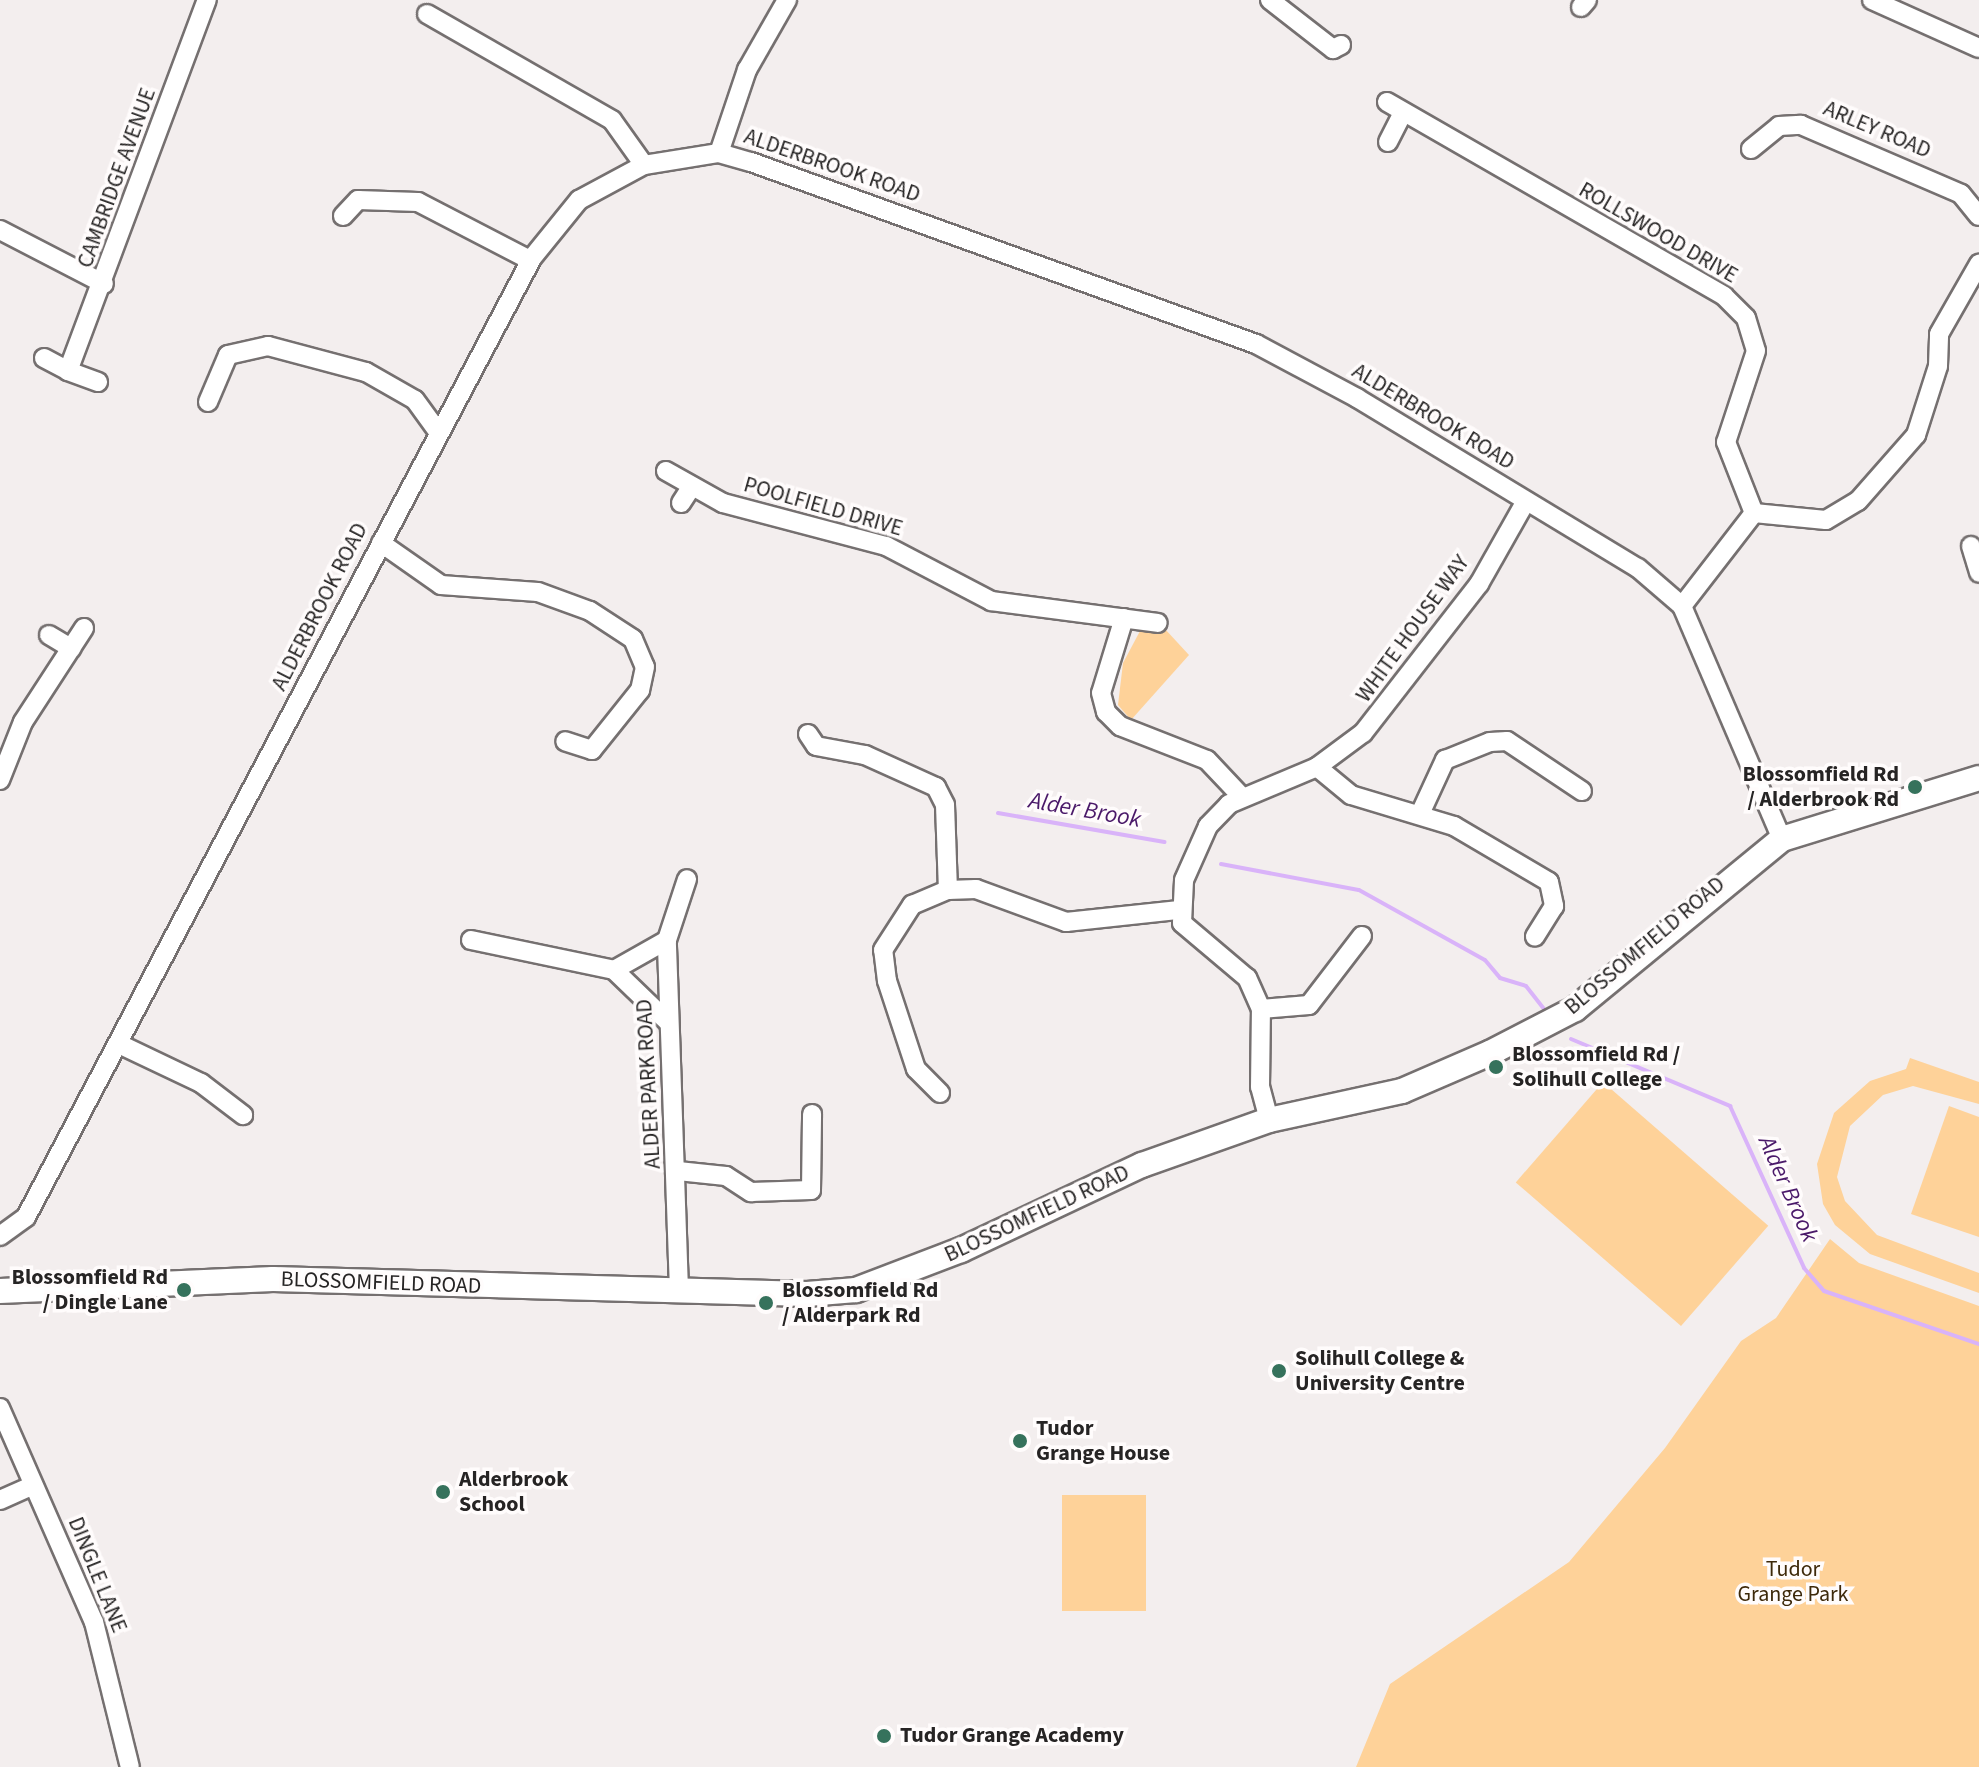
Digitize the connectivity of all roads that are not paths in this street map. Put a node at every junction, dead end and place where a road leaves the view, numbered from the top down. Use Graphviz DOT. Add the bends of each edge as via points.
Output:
graph roads {
  1 [pos="207,0"];
  2 [pos="787,0"];
  3 [pos="1270,0"];
  4 [pos="1872,0"];
  5 [pos="427,14"];
  6 [pos="1341,45"];
  7 [pos="1979,48"];
  8 [pos="1387,102"];
  9 [pos="1402,114"];
  10 [pos="1388,142"];
  11 [pos="1751,149"];
  12 [pos="719,153"];
  13 [pos="644,165"];
  14 [pos="343,216"];
  15 [pos="1979,216"];
  16 [pos="0,230"];
  17 [pos="530,260"];
  18 [pos="1979,264"];
  19 [pos="104,284"];
  20 [pos="44,358"];
  21 [pos="68,371"];
  22 [pos="98,382"];
  23 [pos="208,402"];
  24 [pos="436,429"];
  25 [pos="666,471"];
  26 [pos="692,486"];
  27 [pos="1526,501"];
  28 [pos="681,503"];
  29 [pos="1754,513"];
  30 [pos="381,543"];
  31 [pos="1971,546"];
  32 [pos="1979,573"];
  33 [pos="1682,606"];
  34 [pos="1124,618"];
  35 [pos="1158,623"];
  36 [pos="84,628"];
  37 [pos="49,635"];
  38 [pos="71,648"];
  39 [pos="808,734"];
  40 [pos="565,741"];
  41 [pos="1317,767"];
  42 [pos="1979,778"];
  43 [pos="0,780"];
  44 [pos="1582,791"];
  45 [pos="1241,796"];
  46 [pos="1423,806"];
  47 [pos="1782,839"];
  48 [pos="687,879"];
  49 [pos="948,890"];
  50 [pos="1179,910"];
  51 [pos="1362,936"];
  52 [pos="1535,936"];
  53 [pos="471,940"];
  54 [pos="667,940"];
  55 [pos="614,970"];
  56 [pos="1261,1009"];
  57 [pos="669,1023"];
  58 [pos="119,1044"];
  59 [pos="940,1093"];
  60 [pos="812,1114"];
  61 [pos="243,1115"];
  62 [pos="1269,1120"];
  63 [pos="678,1171"];
  64 [pos="0,1236"];
  65 [pos="679,1290"];
  66 [pos="0,1291"];
  67 [pos="0,1408"];
  68 [pos="33,1485"];
  69 [pos="0,1500"];
  70 [pos="124,1765"];
  1 -- 19 [label="street, CAMBRIDGE AVENUE"];
  2 -- 12 [label="street" via="747,70"];
  3 -- 6 [label="street" via="1333,49"];
  4 -- 7 [label="street"];
  5 -- 13 [label="street" via="612,120"];
  8 -- 9 [label="street, ROLLSWOOD DRIVE"];
  9 -- 10 [label="street"];
  9 -- 29 [label="street, ROLLSWOOD DRIVE" via="1724,296 1746,318 1756,351 1726,442"];
  11 -- 15 [label="street, ARLEY ROAD" via="1779,126 1801,125 1961,194"];
  12 -- 13 [label="street, ALDERBROOK ROAD"];
  12 -- 27 [label="street, ALDERBROOK ROAD" via="1256,344"];
  13 -- 17 [label="street, ALDERBROOK ROAD" via="579,200"];
  14 -- 17 [label="street" via="358,200 418,202"];
  16 -- 19 [label="street"];
  17 -- 24 [label="street, ALDERBROOK ROAD"];
  18 -- 29 [label="street" via="1939,334 1938,366 1916,435 1858,501 1826,520"];
  19 -- 21 [label="street, CAMBRIDGE AVENUE"];
  20 -- 21 [label="street"];
  21 -- 22 [label="street"];
  23 -- 24 [label="street" via="228,355 268,346 366,372 415,400"];
  24 -- 30 [label="street, ALDERBROOK ROAD"];
  25 -- 26 [label="street, POOLFIELD DRIVE"];
  26 -- 28 [label="street"];
  26 -- 34 [label="street, POOLFIELD DRIVE" via="723,503 886,546 991,601"];
  27 -- 33 [label="street, ALDERBROOK ROAD" via="1638,568"];
  27 -- 41 [label="street, WHITE HOUSE WAY" via="1479,584 1392,702 1344,752"];
  29 -- 33 [label="street"];
  30 -- 40 [label="street" via="441,585 538,592 590,611 633,639 645,667 640,690 596,747"];
  30 -- 58 [label="street, ALDERBROOK ROAD"];
  31 -- 32 [label="street"];
  33 -- 47 [label="street, ALDERBROOK ROAD"];
  34 -- 35 [label="street, POOLFIELD DRIVE"];
  34 -- 45 [label="street" via="1101,693 1106,712 1120,726 1207,760"];
  36 -- 38 [label="street"];
  37 -- 38 [label="street"];
  38 -- 43 [label="street" via="23,722"];
  39 -- 49 [label="street" via="816,746 865,755 936,787 945,805"];
  41 -- 45 [label="street, WHITE HOUSE WAY"];
  41 -- 46 [label="street" via="1351,795"];
  42 -- 47 [label="main road, BLOSSOMFIELD ROAD"];
  44 -- 46 [label="street" via="1507,741 1490,742 1445,760"];
  45 -- 50 [label="street, WHITE HOUSE WAY" via="1208,826"];
  46 -- 52 [label="street" via="1549,882 1554,906"];
  47 -- 62 [label="main road, BLOSSOMFIELD ROAD" via="1556,1019 1402,1091"];
  48 -- 54 [label="street, ALDER PARK ROAD"];
  49 -- 50 [label="street" via="976,889 1066,922"];
  49 -- 59 [label="street" via="912,905 883,950 901,1035 916,1069"];
  50 -- 56 [label="street" via="1191,936 1247,978"];
  51 -- 56 [label="street" via="1309,1005"];
  53 -- 55 [label="street"];
  54 -- 55 [label="street"];
  54 -- 57 [label="street, ALDER PARK ROAD"];
  55 -- 57 [label="street"];
  56 -- 62 [label="street" via="1260,1087"];
  57 -- 63 [label="street, ALDER PARK ROAD"];
  58 -- 61 [label="street" via="201,1083"];
  58 -- 64 [label="street, ALDERBROOK ROAD" via="26,1217"];
  60 -- 63 [label="street" via="811,1190 751,1192 726,1176"];
  62 -- 65 [label="main road, BLOSSOMFIELD ROAD" via="1142,1165 948,1256 856,1290"];
  63 -- 65 [label="street, ALDER PARK ROAD"];
  65 -- 66 [label="main road, BLOSSOMFIELD ROAD" via="273,1279"];
  67 -- 68 [label="street, DINGLE LANE"];
  68 -- 69 [label="street"];
  68 -- 70 [label="street, DINGLE LANE" via="94,1622"];
}
